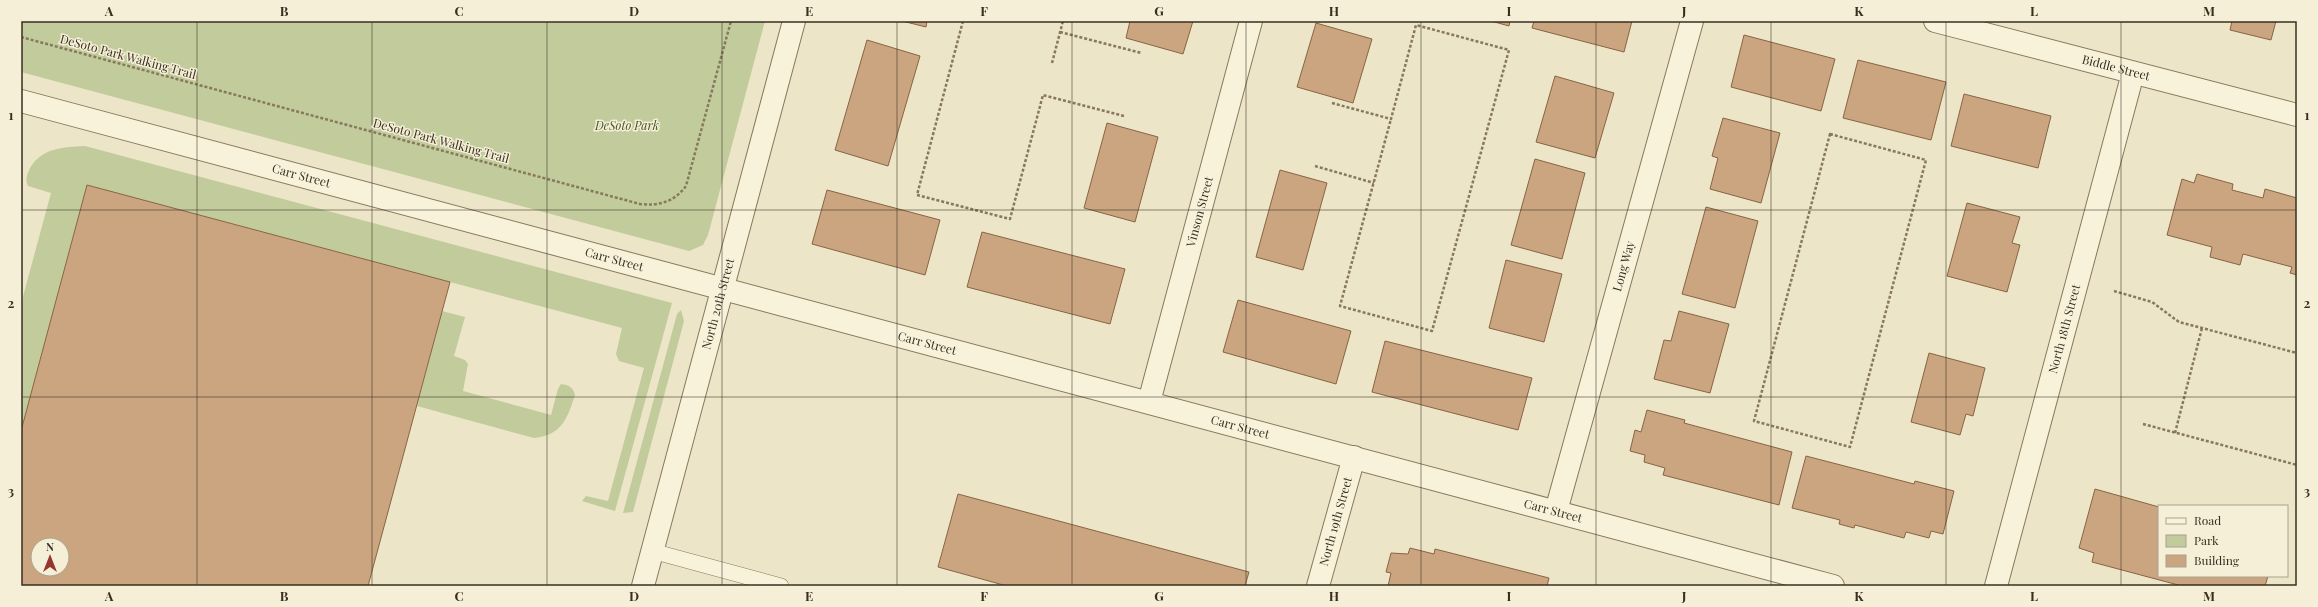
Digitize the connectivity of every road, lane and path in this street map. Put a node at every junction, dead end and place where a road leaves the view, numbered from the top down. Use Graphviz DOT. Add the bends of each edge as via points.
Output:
graph roads {
  1 [pos="731,21"];
  2 [pos="794,21"];
  3 [pos="963,21"];
  4 [pos="1063,21"];
  5 [pos="1250,21"];
  6 [pos="1692,21"];
  7 [pos="1935,21"];
  8 [pos="1060,32"];
  9 [pos="21,37"];
  10 [pos="1141,53"];
  11 [pos="1052,63"];
  12 [pos="2133,73"];
  13 [pos="21,101"];
  14 [pos="1332,103"];
  15 [pos="2297,115"];
  16 [pos="1124,116"];
  17 [pos="1391,119"];
  18 [pos="1926,160"];
  19 [pos="1315,166"];
  20 [pos="1374,183"];
  21 [pos="722,288"];
  22 [pos="2114,291"];
  23 [pos="2202,328"];
  24 [pos="2297,353"];
  25 [pos="1149,402"];
  26 [pos="2143,424"];
  27 [pos="2175,433"];
  28 [pos="1354,457"];
  29 [pos="2297,465"];
  30 [pos="1556,511"];
  31 [pos="652,551"];
  32 [pos="643,586"];
  33 [pos="781,586"];
  34 [pos="1318,586"];
  35 [pos="1833,586"];
  36 [pos="1996,586"];
  1 -- 9 [label="path, DeSoto Park Walking Trail" via="686,186 666,203 653,205 640,204"];
  2 -- 21 [label="street, North 20th Street"];
  3 -- 16 [label="path" via="917,195 1010,219 1043,96"];
  4 -- 8 [label="path"];
  5 -- 25 [label="street, Vinson Street"];
  6 -- 30 [label="street, Long Way"];
  7 -- 12 [label="street, Biddle Street"];
  8 -- 10 [label="path"];
  8 -- 11 [label="path"];
  12 -- 15 [label="street, Biddle Street"];
  12 -- 36 [label="street, North 18th Street"];
  13 -- 21 [label="street, Carr Street"];
  14 -- 17 [label="path"];
  17 -- 20 [label="path"];
  17 -- 20 [label="path" via="1416,25 1509,50 1432,331 1340,306"];
  18 -- 18 [label="path" via="1850,447 1754,421 1830,134"];
  19 -- 20 [label="path"];
  21 -- 25 [label="street, Carr Street"];
  21 -- 31 [label="street, North 20th Street"];
  22 -- 23 [label="path" via="2152,302 2179,322"];
  23 -- 24 [label="path"];
  23 -- 27 [label="path"];
  25 -- 28 [label="street, Carr Street"];
  26 -- 27 [label="path"];
  27 -- 29 [label="path"];
  28 -- 30 [label="street, Carr Street"];
  28 -- 34 [label="street, North 19th Street"];
  30 -- 35 [label="street, Carr Street"];
  31 -- 32 [label="street, North 20th Street"];
  31 -- 33 [label="lane"];
}
